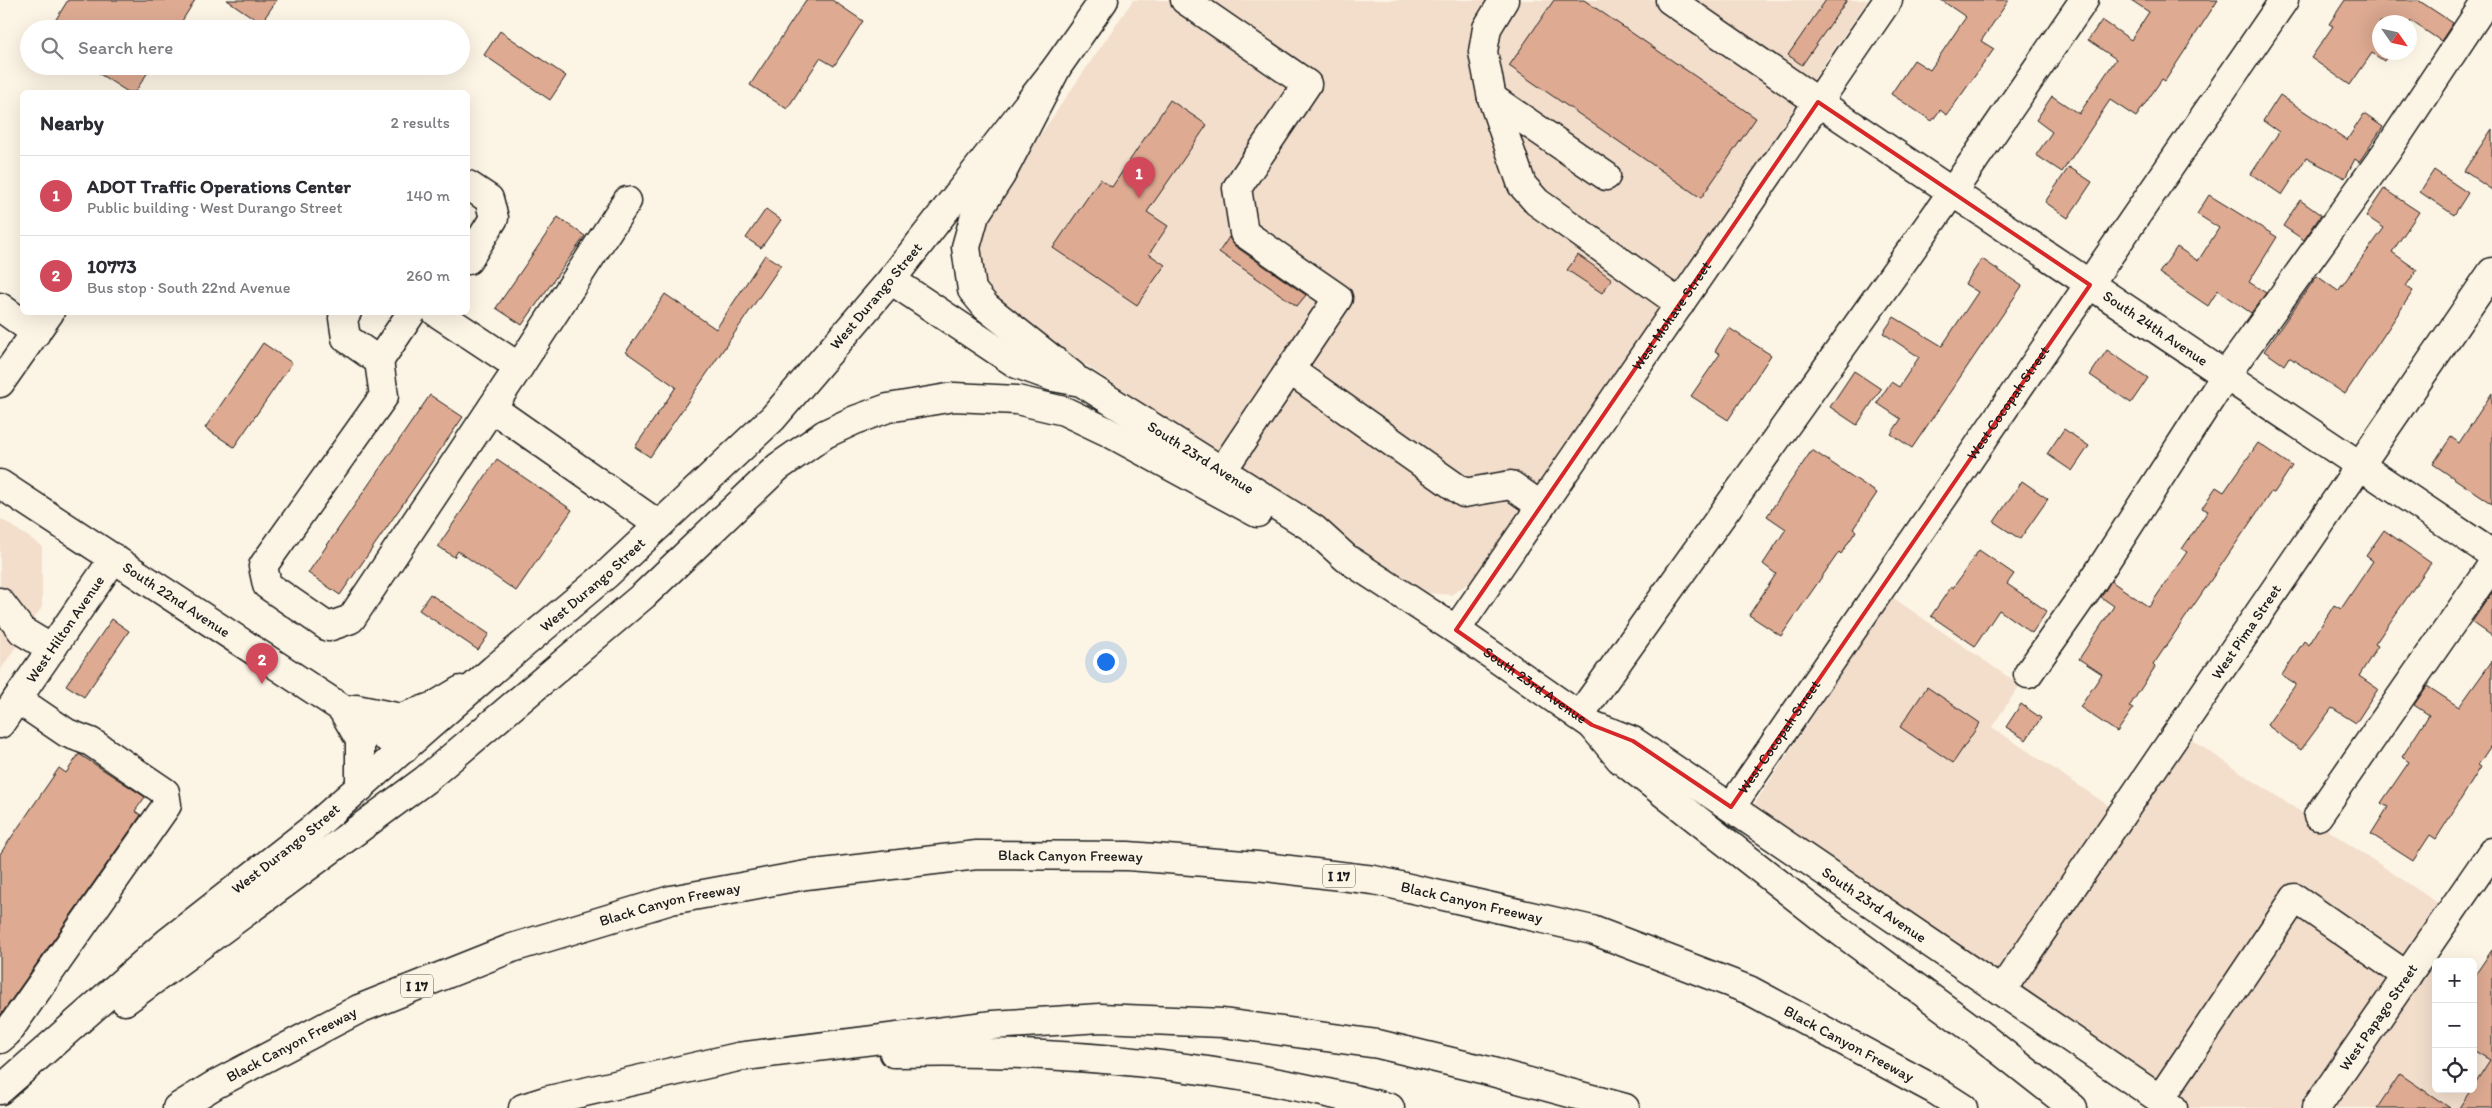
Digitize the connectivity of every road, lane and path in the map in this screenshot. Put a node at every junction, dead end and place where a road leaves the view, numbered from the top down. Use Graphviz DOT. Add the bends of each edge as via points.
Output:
graph roads {
  1 [pos="1104,0"];
  2 [pos="1185,0"];
  3 [pos="1504,0"];
  4 [pos="1670,0"];
  5 [pos="1888,0"];
  6 [pos="2084,0"];
  7 [pos="2284,0"];
  8 [pos="2487,0"];
  9 [pos="1057,67"];
  10 [pos="1492,98"];
  11 [pos="1818,102"];
  12 [pos="1606,176"];
  13 [pos="470,186"];
  14 [pos="1952,191"];
  15 [pos="627,202"];
  16 [pos="470,257"];
  17 [pos="2492,272"];
  18 [pos="891,280"];
  19 [pos="2090,285"];
  20 [pos="1680,304"];
  21 [pos="0,307"];
  22 [pos="20,314"];
  23 [pos="22,315"];
  24 [pos="344,315"];
  25 [pos="410,315"];
  26 [pos="441,315"];
  27 [pos="43,323"];
  28 [pos="379,361"];
  29 [pos="519,367"];
  30 [pos="1290,370"];
  31 [pos="2225,376"];
  32 [pos="1081,382"];
  33 [pos="0,383"];
  34 [pos="492,408"];
  35 [pos="2361,466"];
  36 [pos="1222,471"];
  37 [pos="0,484"];
  38 [pos="1541,506"];
  39 [pos="660,525"];
  40 [pos="2492,554"];
  41 [pos="114,558"];
  42 [pos="1346,558"];
  43 [pos="2492,565"];
  44 [pos="0,602"];
  45 [pos="1456,630"];
  46 [pos="52,649"];
  47 [pos="494,669"];
  48 [pos="2028,674"];
  49 [pos="17,699"];
  50 [pos="340,706"];
  51 [pos="1585,720"];
  52 [pos="0,724"];
  53 [pos="404,749"];
  54 [pos="360,788"];
  55 [pos="1732,806"];
  56 [pos="2318,816"];
  57 [pos="2492,852"];
  58 [pos="2407,976"];
  59 [pos="2001,991"];
  60 [pos="0,1039"];
  61 [pos="738,1057"];
  62 [pos="9,1083"];
  63 [pos="2166,1103"];
  64 [pos="177,1108"];
  65 [pos="523,1108"];
  66 [pos="1390,1108"];
  67 [pos="1626,1108"];
  68 [pos="1963,1108"];
  69 [pos="2073,1108"];
  70 [pos="2316,1108"];
  1 -- 9 [label="main road, West Durango Street"];
  2 -- 30 [label="main road" via="1308,84 1236,188 1244,233 1338,298"];
  3 -- 10 [label="main road" via="1487,28 1483,52"];
  4 -- 11 [label="main road, South 24th Avenue"];
  5 -- 11 [label="main road, West Mohave Street"];
  6 -- 14 [label="main road"];
  7 -- 19 [label="main road, West Cocopah Street"];
  8 -- 31 [label="main road" via="2387,151"];
  9 -- 18 [label="main road, West Durango Street"];
  9 -- 32 [label="main road" via="1001,175 976,215 966,247 972,290 986,307"];
  10 -- 12 [label="main road"];
  10 -- 20 [label="main road" via="1522,186 1530,195"];
  11 -- 14 [label="main road, South 24th Avenue"];
  11 -- 20 [label="main road, West Mohave Street"];
  13 -- 16 [label="main road" via="489,199 494,218"];
  14 -- 19 [label="main road, South 24th Avenue"];
  14 -- 51 [label="main road"];
  15 -- 29 [label="main road"];
  17 -- 35 [label="main road, West Pima Street"];
  18 -- 32 [label="main road, South 23rd Avenue" via="1017,364 1053,377"];
  18 -- 39 [label="main road, West Durango Street" via="773,418"];
  19 -- 31 [label="main road, South 24th Avenue"];
  19 -- 55 [label="main road, West Cocopah Street"];
  20 -- 38 [label="main road, West Mohave Street"];
  21 -- 22 [label="main road"];
  23 -- 27 [label="main road"];
  24 -- 28 [label="main road" via="346,338"];
  25 -- 28 [label="main road"];
  26 -- 29 [label="main road"];
  27 -- 33 [label="main road"];
  28 -- 34 [label="main road" via="384,396 263,566 267,585 328,627 351,619"];
  29 -- 34 [label="main road"];
  30 -- 36 [label="main road"];
  30 -- 38 [label="main road" via="1464,493 1511,485"];
  31 -- 35 [label="main road, South 24th Avenue"];
  31 -- 48 [label="main road" via="2098,573"];
  32 -- 36 [label="main road, South 23rd Avenue"];
  34 -- 39 [label="main road"];
  35 -- 40 [label="main road, South 24th Avenue"];
  35 -- 59 [label="main road, West Pima Street"];
  36 -- 42 [label="main road, South 23rd Avenue" via="1314,529"];
  37 -- 41 [label="main road, South 22nd Avenue"];
  38 -- 45 [label="main road, West Mohave Street"];
  39 -- 47 [label="main road, West Durango Street"];
  41 -- 46 [label="main road, West Hilton Avenue"];
  41 -- 50 [label="main road, South 22nd Avenue"];
  42 -- 45 [label="main road, South 23rd Avenue"];
  42 -- 62 [label="main road" via="1064,411 1017,400 954,397 888,408 855,420 825,434 778,466 644,595 425,780"];
  43 -- 56 [label="main road"];
  44 -- 46 [label="main road" via="22,631"];
  45 -- 51 [label="main road, South 23rd Avenue"];
  46 -- 49 [label="main road, West Hilton Avenue"];
  47 -- 50 [label="main road" via="434,706 401,718"];
  47 -- 53 [label="main road, West Durango Street"];
  49 -- 52 [label="main road, West Hilton Avenue"];
  49 -- 60 [label="main road" via="67,733 91,742 164,792 167,805"];
  50 -- 53 [label="main road, South 22nd Avenue"];
  50 -- 54 [label="main road" via="360,740"];
  51 -- 55 [label="main road, South 23rd Avenue" via="1633,741"];
  51 -- 69 [label="main road" via="1620,759"];
  53 -- 54 [label="main road, West Durango Street"];
  54 -- 62 [label="main road, West Durango Street" via="168,942"];
  55 -- 59 [label="main road, South 23rd Avenue"];
  57 -- 58 [label="main road, West Papago Street"];
  58 -- 63 [label="main road" via="2295,898"];
  58 -- 70 [label="main road, West Papago Street"];
  59 -- 63 [label="main road, South 23rd Avenue"];
  61 -- 65 [label="main road"];
  61 -- 66 [label="main road" via="935,1052 1080,1055 1146,1061 1288,1084"];
  61 -- 67 [label="main road" via="1012,1024 1100,1018 1223,1023 1378,1044"];
  64 -- 68 [label="main road, Black Canyon Freeway / I 17" via="216,1084 359,1010 512,948 671,900 806,875 977,854 1128,856 1277,868 1374,880 1592,930 1749,990"];
}
